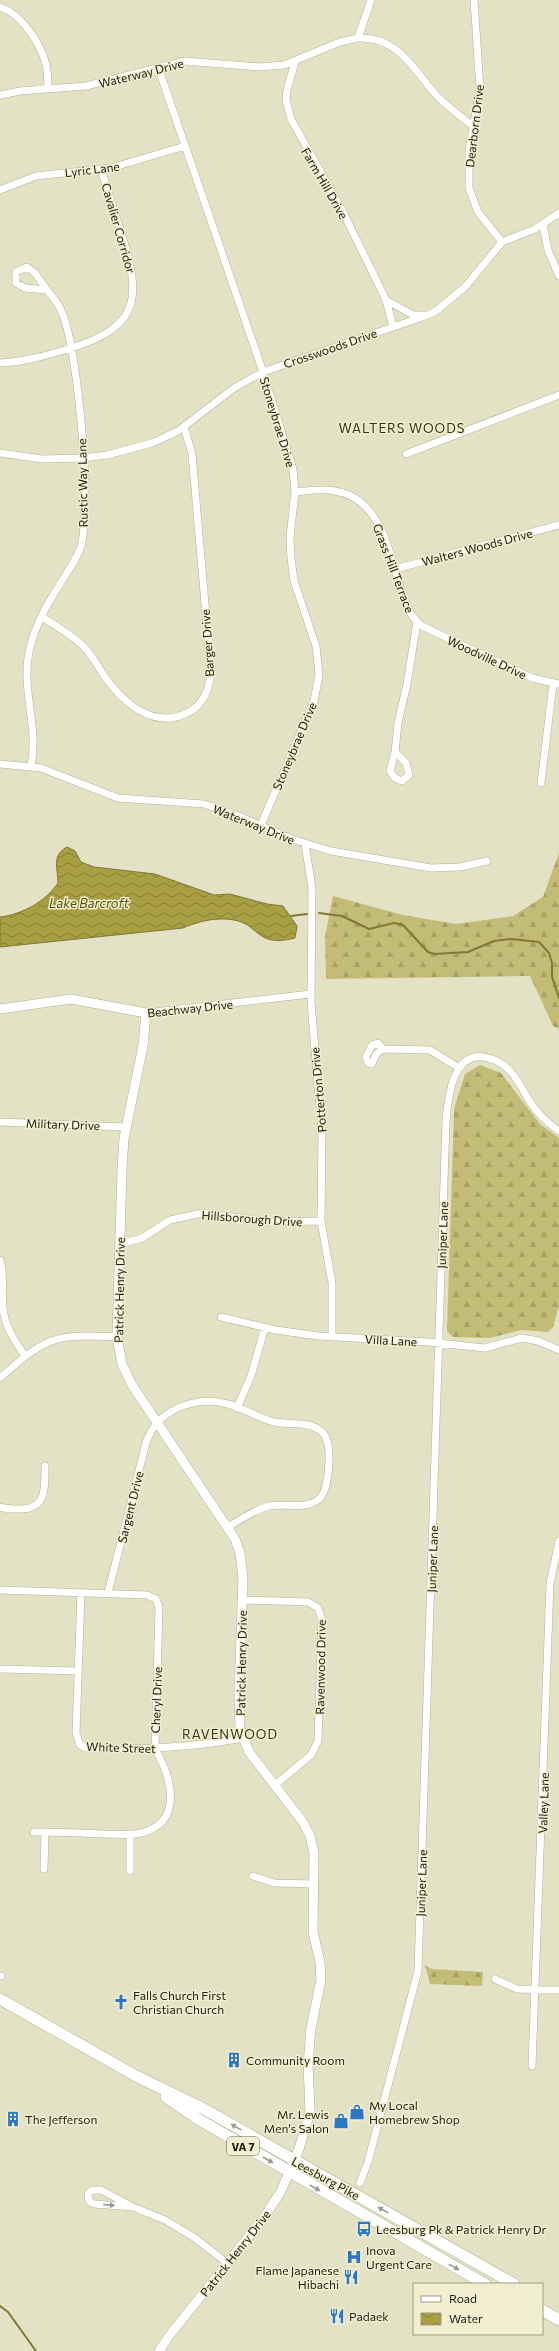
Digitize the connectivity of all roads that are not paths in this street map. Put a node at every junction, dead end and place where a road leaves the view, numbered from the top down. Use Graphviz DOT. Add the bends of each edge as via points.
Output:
graph roads {
  1 [pos="371,0"];
  2 [pos="474,0"];
  3 [pos="0,7"];
  4 [pos="358,38"];
  5 [pos="295,62"];
  6 [pos="158,67"];
  7 [pos="48,89"];
  8 [pos="0,95"];
  9 [pos="474,127"];
  10 [pos="185,146"];
  11 [pos="101,169"];
  12 [pos="0,190"];
  13 [pos="559,213"];
  14 [pos="542,225"];
  15 [pos="502,242"];
  16 [pos="559,276"];
  17 [pos="47,290"];
  18 [pos="386,300"];
  19 [pos="428,315"];
  20 [pos="393,326"];
  21 [pos="71,348"];
  22 [pos="0,363"];
  23 [pos="264,372"];
  24 [pos="559,395"];
  25 [pos="184,427"];
  26 [pos="0,453"];
  27 [pos="406,454"];
  28 [pos="82,458"];
  29 [pos="295,492"];
  30 [pos="559,525"];
  31 [pos="395,569"];
  32 [pos="42,616"];
  33 [pos="417,622"];
  34 [pos="556,684"];
  35 [pos="395,752"];
  36 [pos="0,764"];
  37 [pos="31,766"];
  38 [pos="541,783"];
  39 [pos="261,825"];
  40 [pos="305,844"];
  41 [pos="487,861"];
  42 [pos="311,994"];
  43 [pos="0,1010"];
  44 [pos="146,1013"];
  45 [pos="384,1049"];
  46 [pos="459,1068"];
  47 [pos="0,1122"];
  48 [pos="126,1127"];
  49 [pos="559,1131"];
  50 [pos="321,1221"];
  51 [pos="120,1244"];
  52 [pos="0,1260"];
  53 [pos="221,1317"];
  54 [pos="265,1327"];
  55 [pos="117,1337"];
  56 [pos="332,1337"];
  57 [pos="440,1344"];
  58 [pos="559,1350"];
  59 [pos="25,1356"];
  60 [pos="0,1378"];
  61 [pos="237,1408"];
  62 [pos="157,1422"];
  63 [pos="45,1466"];
  64 [pos="0,1507"];
  65 [pos="228,1527"];
  66 [pos="559,1541"];
  67 [pos="555,1574"];
  68 [pos="0,1590"];
  69 [pos="81,1593"];
  70 [pos="108,1593"];
  71 [pos="242,1600"];
  72 [pos="0,1669"];
  73 [pos="78,1671"];
  74 [pos="243,1738"];
  75 [pos="155,1749"];
  76 [pos="275,1785"];
  77 [pos="34,1832"];
  78 [pos="45,1832"];
  79 [pos="130,1834"];
  80 [pos="44,1869"];
  81 [pos="130,1871"];
  82 [pos="253,1876"];
  83 [pos="314,1884"];
  84 [pos="495,1979"];
  85 [pos="536,1990"];
  86 [pos="559,1990"];
  87 [pos="0,1999"];
  88 [pos="532,2066"];
  89 [pos="136,2076"];
  90 [pos="294,2160"];
  91 [pos="289,2172"];
  92 [pos="360,2183"];
  93 [pos="133,2207"];
  94 [pos="228,2263"];
  95 [pos="483,2283"];
  96 [pos="512,2283"];
  97 [pos="544,2310"];
  98 [pos="559,2320"];
  99 [pos="160,2351"];
  1 -- 4 [label="street"];
  2 -- 9 [label="street, Dearborn Drive" via="480,89"];
  3 -- 7 [label="street" via="18,17 37,44 46,61"];
  4 -- 5 [label="street, Waterway Drive" via="340,42"];
  4 -- 9 [label="street, Waterway Drive" via="380,40 398,49 446,105"];
  5 -- 6 [label="street, Waterway Drive" via="258,67 191,60"];
  5 -- 18 [label="street, Farm Hill Drive" via="286,100 291,119 342,210"];
  6 -- 7 [label="street, Waterway Drive" via="86,86"];
  6 -- 10 [label="street, Stoneybrae Drive"];
  7 -- 8 [label="street, Waterway Drive"];
  9 -- 15 [label="street, Dearborn Drive" via="468,164 471,196 483,220"];
  10 -- 11 [label="street, Lyric Lane" via="136,162"];
  10 -- 23 [label="street, Stoneybrae Drive"];
  11 -- 12 [label="street, Lyric Lane" via="36,176"];
  11 -- 21 [label="street, Cavalier Corridor" via="130,262 133,295 128,311 117,326 98,338"];
  13 -- 14 [label="street"];
  14 -- 15 [label="street"];
  14 -- 16 [label="street" via="548,250"];
  15 -- 19 [label="street" via="455,297"];
  17 -- 21 [label="street, Rustic Way Lane" via="63,314"];
  18 -- 19 [label="street" via="406,313"];
  18 -- 20 [label="street, Crosswoods Drive"];
  19 -- 20 [label="street"];
  20 -- 23 [label="street, Crosswoods Drive"];
  21 -- 22 [label="street, Cavalier Corridor" via="36,359"];
  21 -- 28 [label="street, Rustic Way Lane"];
  23 -- 25 [label="street, Crosswoods Drive" via="234,388"];
  23 -- 29 [label="street, Stoneybrae Drive" via="290,452"];
  24 -- 27 [label="street"];
  25 -- 28 [label="street, Crosswoods Drive" via="162,439 124,451"];
  25 -- 32 [label="street, Barger Drive" via="192,454 211,673 208,689 200,704 186,714 170,718 142,712 123,699 80,642"];
  26 -- 28 [label="street, Crosswoods Drive" via="42,459"];
  28 -- 32 [label="street, Rustic Way Lane" via="82,542 77,556"];
  29 -- 31 [label="street, Grass Hill Terrace" via="337,491 363,503 377,520"];
  29 -- 39 [label="street, Stoneybrae Drive" via="290,537 292,572 316,646 319,675 314,701"];
  30 -- 31 [label="street, Walters Woods Drive"];
  31 -- 33 [label="street, Grass Hill Terrace" via="406,605"];
  32 -- 37 [label="street, Rustic Way Lane" via="29,652 28,679 34,743"];
  33 -- 34 [label="street, Woodville Drive" via="532,678"];
  33 -- 35 [label="street, Grass Hill Terrace"];
  34 -- 38 [label="street"];
  36 -- 37 [label="street, Waterway Drive"];
  37 -- 39 [label="street, Waterway Drive" via="118,798 204,804"];
  39 -- 40 [label="street, Waterway Drive"];
  40 -- 41 [label="street, Waterway Drive" via="331,851 431,868 460,867"];
  40 -- 42 [label="street, Potterton Drive" via="312,888"];
  42 -- 44 [label="street, Beachway Drive"];
  42 -- 50 [label="street, Potterton Drive" via="322,1133"];
  43 -- 44 [label="street, Beachway Drive" via="71,999"];
  44 -- 48 [label="street, Patrick Henry Drive" via="143,1046"];
  45 -- 46 [label="street" via="430,1050"];
  46 -- 49 [label="street" via="468,1060 478,1057 498,1062 516,1078 535,1110"];
  46 -- 57 [label="street, Juniper Lane" via="449,1090 446,1121"];
  47 -- 48 [label="street, Military Drive"];
  48 -- 51 [label="street, Patrick Henry Drive"];
  50 -- 51 [label="street, Hillsborough Drive" via="271,1222 202,1213 170,1220 142,1238"];
  50 -- 56 [label="street, Potterton Drive" via="332,1283"];
  51 -- 55 [label="street, Patrick Henry Drive"];
  52 -- 59 [label="street" via="3,1274 4,1318 12,1337"];
  53 -- 54 [label="street, Villa Lane"];
  54 -- 56 [label="street, Villa Lane"];
  54 -- 61 [label="street" via="251,1376"];
  55 -- 59 [label="street" via="61,1337 39,1346"];
  55 -- 62 [label="street, Patrick Henry Drive" via="125,1372"];
  56 -- 57 [label="street, Villa Lane"];
  57 -- 58 [label="street, Villa Lane" via="485,1348 522,1338 538,1341"];
  57 -- 92 [label="street, Juniper Lane" via="418,1971 368,2162"];
  59 -- 60 [label="street"];
  61 -- 62 [label="street" via="221,1402 199,1402 179,1407"];
  61 -- 65 [label="street" via="273,1422 314,1426 323,1433 328,1445 327,1485 323,1495 316,1502 269,1506"];
  62 -- 65 [label="street, Patrick Henry Drive"];
  62 -- 70 [label="street, Sargent Drive" via="146,1442"];
  63 -- 64 [label="street" via="44,1495 36,1506 24,1510"];
  65 -- 71 [label="street, Patrick Henry Drive" via="235,1539 242,1565"];
  66 -- 67 [label="street, Valley Lane"];
  67 -- 85 [label="street, Valley Lane"];
  68 -- 69 [label="street, Cheryl Drive"];
  69 -- 70 [label="street, Cheryl Drive"];
  69 -- 73 [label="street, White Street"];
  70 -- 75 [label="street, Cheryl Drive" via="147,1595 158,1604"];
  71 -- 74 [label="street, Patrick Henry Drive" via="239,1717"];
  71 -- 76 [label="street, Ravenwood Drive" via="308,1602 318,1608 322,1620 318,1741 311,1755"];
  72 -- 73 [label="street"];
  73 -- 75 [label="street, White Street" via="76,1738 80,1745 86,1748"];
  74 -- 75 [label="street, White Street" via="200,1746"];
  74 -- 76 [label="street, Patrick Henry Drive" via="254,1758"];
  75 -- 79 [label="street, Cheryl Drive" via="168,1777 170,1803 164,1816 152,1828"];
  76 -- 83 [label="street, Patrick Henry Drive" via="303,1822 310,1836 314,1853"];
  77 -- 78 [label="street, Cheryl Drive"];
  78 -- 79 [label="street, Cheryl Drive"];
  78 -- 80 [label="street"];
  79 -- 81 [label="street"];
  82 -- 83 [label="street" via="274,1883"];
  83 -- 90 [label="street, Patrick Henry Drive" via="312,1932 321,1973 311,2028 308,2064 310,2112 304,2138"];
  84 -- 85 [label="street" via="517,1989"];
  85 -- 86 [label="street"];
  85 -- 88 [label="street, Valley Lane"];
  87 -- 89 [label="main road, Leesburg Pike / VA 7"];
  90 -- 89 [label="main road, Leesburg Pike / VA 7, one-way" via="204,2109"];
  89 -- 91 [label="main road, Leesburg Pike / VA 7, one-way" via="198,2119"];
  90 -- 91 [label="street, Patrick Henry Drive"];
  96 -- 90 [label="main road, Leesburg Pike / VA 7, one-way"];
  91 -- 94 [label="street, Patrick Henry Drive" via="265,2216"];
  91 -- 95 [label="main road, Leesburg Pike / VA 7, one-way"];
  93 -- 93 [label="street, one-way" via="101,2190 92,2190 88,2194 89,2201 94,2204"];
  93 -- 94 [label="street" via="165,2220 195,2238"];
  94 -- 99 [label="street, Patrick Henry Drive" via="168,2336"];
  97 -- 98 [label="main road"];
}
